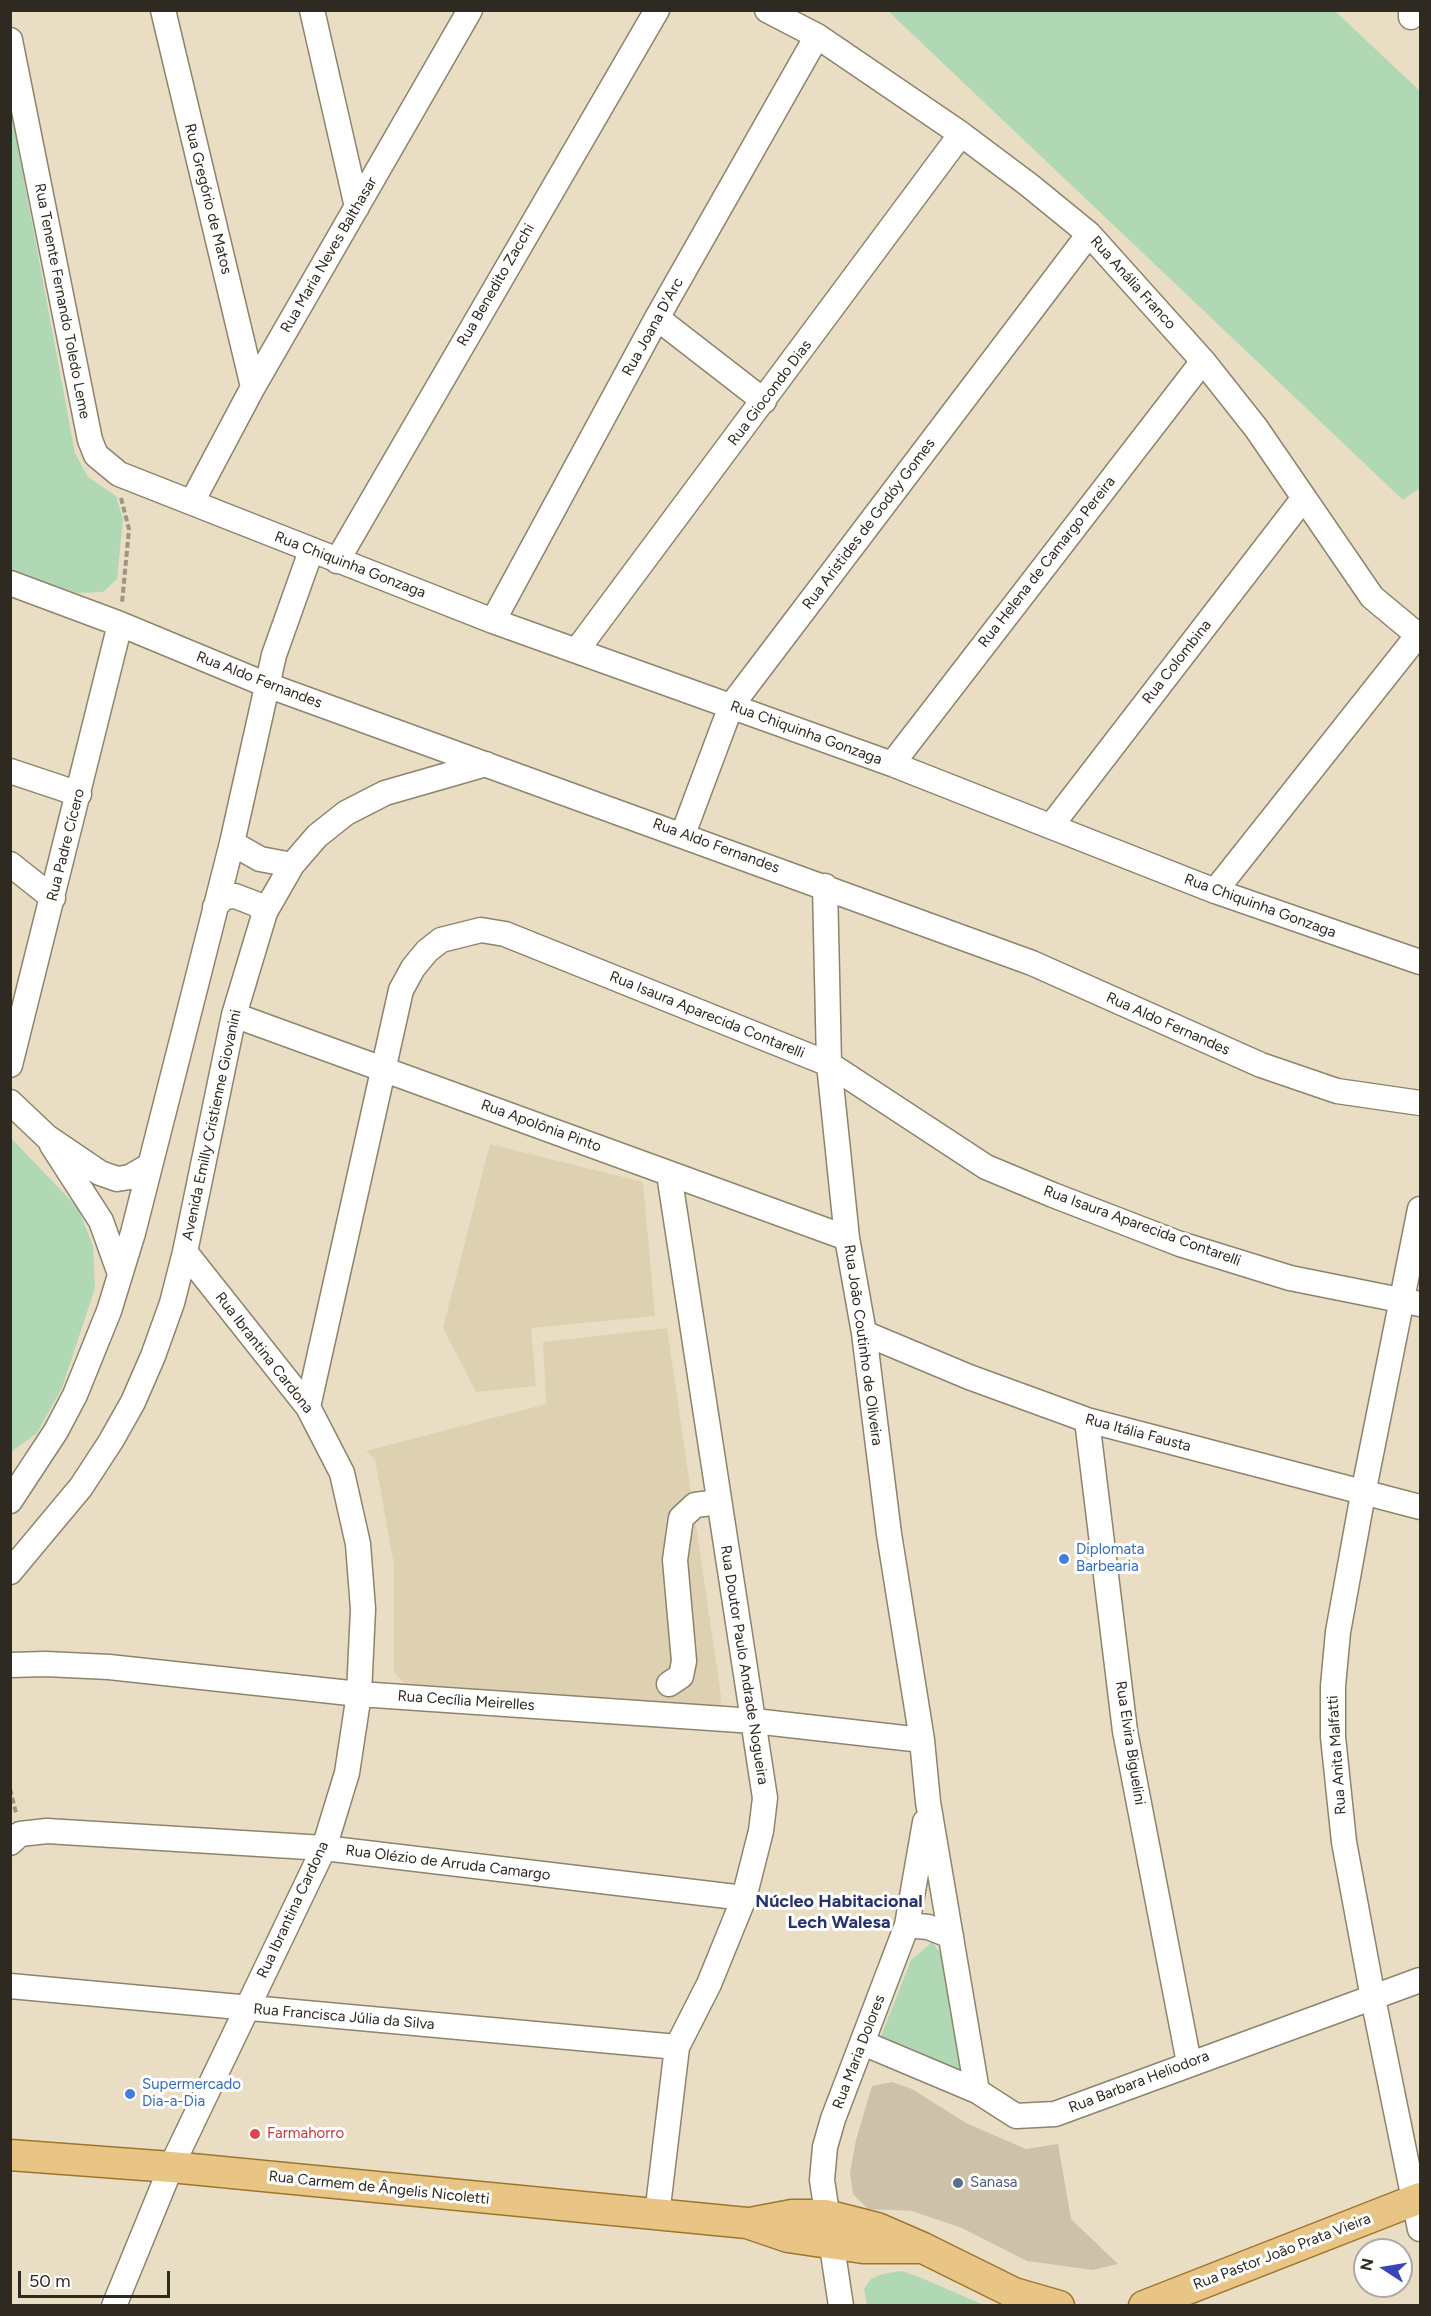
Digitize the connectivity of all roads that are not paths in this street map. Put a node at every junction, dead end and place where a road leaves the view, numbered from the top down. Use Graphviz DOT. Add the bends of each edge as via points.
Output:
graph roads {
  1 [pos="163,10"];
  2 [pos="312,10"];
  3 [pos="470,10"];
  4 [pos="657,10"];
  5 [pos="767,10"];
  6 [pos="817,36"];
  7 [pos="10,40"];
  8 [pos="962,134"];
  9 [pos="357,207"];
  10 [pos="1089,234"];
  11 [pos="657,318"];
  12 [pos="1203,361"];
  13 [pos="254,387"];
  14 [pos="764,401"];
  15 [pos="1303,498"];
  16 [pos="192,502"];
  17 [pos="311,551"];
  18 [pos="337,561"];
  19 [pos="10,583"];
  20 [pos="493,621"];
  21 [pos="120,624"];
  22 [pos="1419,636"];
  23 [pos="576,650"];
  24 [pos="267,685"];
  25 [pos="731,706"];
  26 [pos="486,764"];
  27 [pos="892,764"];
  28 [pos="10,771"];
  29 [pos="79,794"];
  30 [pos="1051,826"];
  31 [pos="683,834"];
  32 [pos="232,843"];
  33 [pos="10,864"];
  34 [pos="292,865"];
  35 [pos="825,886"];
  36 [pos="1215,891"];
  37 [pos="53,898"];
  38 [pos="215,907"];
  39 [pos="265,912"];
  40 [pos="1420,962"];
  41 [pos="234,1015"];
  42 [pos="829,1064"];
  43 [pos="10,1065"];
  44 [pos="382,1067"];
  45 [pos="10,1102"];
  46 [pos="1420,1103"];
  47 [pos="47,1137"];
  48 [pos="149,1166"];
  49 [pos="669,1174"];
  50 [pos="1420,1209"];
  51 [pos="847,1238"];
  52 [pos="185,1252"];
  53 [pos="120,1274"];
  54 [pos="1412,1302"];
  55 [pos="864,1333"];
  56 [pos="308,1407"];
  57 [pos="1088,1420"];
  58 [pos="19,1475"];
  59 [pos="1363,1494"];
  60 [pos="10,1501"];
  61 [pos="719,1503"];
  62 [pos="1420,1507"];
  63 [pos="10,1572"];
  64 [pos="10,1665"];
  65 [pos="669,1684"];
  66 [pos="359,1694"];
  67 [pos="754,1721"];
  68 [pos="922,1740"];
  69 [pos="928,1802"];
  70 [pos="10,1843"];
  71 [pos="324,1848"];
  72 [pos="744,1898"];
  73 [pos="907,1925"];
  74 [pos="951,1936"];
  75 [pos="1420,1980"];
  76 [pos="10,1986"];
  77 [pos="1373,1998"];
  78 [pos="247,2008"];
  79 [pos="863,2043"];
  80 [pos="677,2047"];
  81 [pos="1189,2063"];
  82 [pos="976,2091"];
  83 [pos="10,2155"];
  84 [pos="171,2167"];
  85 [pos="1418,2209"];
  86 [pos="657,2215"];
  87 [pos="826,2215"];
  88 [pos="747,2223"];
  89 [pos="832,2244"];
  90 [pos="923,2248"];
  91 [pos="114,2306"];
  92 [pos="841,2306"];
  93 [pos="1059,2306"];
  94 [pos="1144,2306"];
  1 -- 13 [label="street, Rua Gregório de Matos"];
  2 -- 9 [label="street"];
  3 -- 9 [label="street, Rua Maria Neves Balthasar"];
  4 -- 18 [label="street, Rua Benedito Zacchi"];
  5 -- 6 [label="street, Rua Anália Franco"];
  6 -- 8 [label="street, Rua Anália Franco"];
  6 -- 11 [label="street, Rua Joana D'Arc"];
  7 -- 16 [label="street, Rua Tenente Fernando Toledo Leme" via="90,440 96,455 119,474"];
  8 -- 10 [label="street, Rua Anália Franco"];
  8 -- 14 [label="street, Rua Giocondo Dias"];
  9 -- 13 [label="street, Rua Maria Neves Balthasar"];
  10 -- 12 [label="street, Rua Anália Franco"];
  10 -- 25 [label="street, Rua Aristides de Godóy Gomes"];
  11 -- 14 [label="street"];
  11 -- 20 [label="street, Rua Joana D'Arc"];
  12 -- 15 [label="street, Rua Anália Franco" via="1256,428"];
  12 -- 27 [label="street, Rua Helena de Camargo Pereira"];
  13 -- 16 [label="street, Rua Maria Neves Balthasar"];
  14 -- 23 [label="street, Rua Giocondo Dias"];
  15 -- 22 [label="street, Rua Anália Franco" via="1372,597"];
  15 -- 30 [label="street, Rua Colombina"];
  16 -- 17 [label="street, Rua Chiquinha Gonzaga"];
  17 -- 18 [label="street, Rua Chiquinha Gonzaga"];
  17 -- 24 [label="street"];
  18 -- 20 [label="street, Rua Chiquinha Gonzaga"];
  19 -- 21 [label="street, Rua Aldo Fernandes"];
  20 -- 23 [label="street, Rua Chiquinha Gonzaga"];
  21 -- 24 [label="street, Rua Aldo Fernandes"];
  21 -- 29 [label="street, Rua Padre Cícero"];
  22 -- 36 [label="street"];
  23 -- 25 [label="street, Rua Chiquinha Gonzaga"];
  24 -- 26 [label="street, Rua Aldo Fernandes"];
  24 -- 32 [label="street"];
  25 -- 27 [label="street, Rua Chiquinha Gonzaga"];
  25 -- 31 [label="street, Rua Aristides de Godóy Gomes"];
  26 -- 31 [label="street, Rua Aldo Fernandes"];
  26 -- 34 [label="street, Avenida Emilly Cristienne Giovanini" via="385,793 346,813 317,836"];
  27 -- 30 [label="street, Rua Chiquinha Gonzaga"];
  28 -- 29 [label="street"];
  29 -- 37 [label="street, Rua Padre Cícero"];
  30 -- 36 [label="street, Rua Chiquinha Gonzaga"];
  31 -- 35 [label="street, Rua Aldo Fernandes"];
  32 -- 34 [label="street" via="260,859"];
  32 -- 38 [label="street"];
  33 -- 37 [label="street"];
  34 -- 39 [label="street, Avenida Emilly Cristienne Giovanini"];
  35 -- 42 [label="street, Rua João Coutinho de Oliveira"];
  35 -- 46 [label="street, Rua Aldo Fernandes" via="1032,963 1261,1065 1337,1091"];
  36 -- 40 [label="street, Rua Chiquinha Gonzaga"];
  37 -- 43 [label="street, Rua Padre Cícero"];
  38 -- 39 [label="street" via="224,897 235,896"];
  38 -- 48 [label="street"];
  39 -- 41 [label="street, Avenida Emilly Cristienne Giovanini"];
  41 -- 44 [label="street, Rua Apolônia Pinto"];
  41 -- 52 [label="street, Avenida Emilly Cristienne Giovanini"];
  42 -- 44 [label="street, Rua Isaura Aparecida Contarelli" via="505,934 481,930 441,940 413,968 401,990"];
  42 -- 51 [label="street, Rua João Coutinho de Oliveira"];
  42 -- 54 [label="street, Rua Isaura Aparecida Contarelli" via="986,1167 1180,1244 1290,1278"];
  44 -- 49 [label="street, Rua Apolônia Pinto"];
  44 -- 56 [label="street, Rua Isaura Aparecida Contarelli"];
  45 -- 47 [label="street"];
  47 -- 48 [label="street" via="100,1173 117,1179 130,1177"];
  47 -- 53 [label="street" via="101,1221"];
  48 -- 53 [label="street"];
  49 -- 51 [label="street, Rua Apolônia Pinto"];
  49 -- 61 [label="street, Rua Doutor Paulo Andrade Nogueira"];
  50 -- 54 [label="street, Rua Anita Malfatti"];
  51 -- 55 [label="street, Rua João Coutinho de Oliveira"];
  52 -- 56 [label="street, Rua Ibrantina Cardona"];
  52 -- 63 [label="street, Avenida Emilly Cristienne Giovanini" via="172,1303 133,1402 81,1487"];
  53 -- 58 [label="street" via="79,1385 56,1431"];
  54 -- 59 [label="street, Rua Anita Malfatti"];
  55 -- 57 [label="street, Rua Itália Fausta" via="969,1377"];
  55 -- 68 [label="street, Rua João Coutinho de Oliveira" via="889,1534"];
  56 -- 66 [label="street, Rua Ibrantina Cardona" via="342,1473 357,1544 363,1609"];
  57 -- 59 [label="street, Rua Itália Fausta"];
  57 -- 81 [label="street, Rua Elvira Biguelini" via="1125,1731"];
  58 -- 60 [label="street"];
  59 -- 62 [label="street, Rua Itália Fausta"];
  59 -- 77 [label="street, Rua Anita Malfatti" via="1338,1632 1333,1737 1344,1842"];
  61 -- 65 [label="street" via="695,1505 681,1518 675,1560 684,1661 681,1676"];
  61 -- 67 [label="street, Rua Doutor Paulo Andrade Nogueira"];
  64 -- 66 [label="street, Rua Cecília Meirelles" via="109,1667"];
  66 -- 67 [label="street, Rua Cecília Meirelles"];
  66 -- 71 [label="street, Rua Ibrantina Cardona" via="347,1773"];
  67 -- 68 [label="street, Rua Cecília Meirelles"];
  67 -- 72 [label="street, Rua Doutor Paulo Andrade Nogueira" via="765,1798"];
  68 -- 69 [label="street, Rua João Coutinho de Oliveira"];
  69 -- 73 [label="street, Rua Maria Dolores"];
  69 -- 74 [label="street"];
  70 -- 71 [label="street, Rua Olézio de Arruda Camargo" via="20,1834 47,1831"];
  71 -- 72 [label="street, Rua Olézio de Arruda Camargo"];
  71 -- 78 [label="street, Rua Ibrantina Cardona"];
  72 -- 80 [label="street, Rua Doutor Paulo Andrade Nogueira" via="709,1984"];
  73 -- 74 [label="street" via="928,1927"];
  73 -- 79 [label="street, Rua Maria Dolores"];
  74 -- 82 [label="street"];
  75 -- 77 [label="street, Rua Barbara Heliodora"];
  76 -- 78 [label="street, Rua Francisca Júlia da Silva"];
  77 -- 81 [label="street, Rua Barbara Heliodora"];
  77 -- 85 [label="street, Rua Anita Malfatti"];
  78 -- 80 [label="street, Rua Francisca Júlia da Silva"];
  78 -- 84 [label="street, Rua Ibrantina Cardona"];
  79 -- 82 [label="street, Rua Barbara Heliodora"];
  79 -- 87 [label="street, Rua Maria Dolores" via="825,2147 822,2180"];
  80 -- 86 [label="street, Rua Doutor Paulo Andrade Nogueira"];
  81 -- 82 [label="street, Rua Barbara Heliodora" via="1055,2114 1016,2116"];
  83 -- 84 [label="main road, Rua Carmem de Ângelis Nicoletti"];
  84 -- 86 [label="main road, Rua Carmem de Ângelis Nicoletti"];
  84 -- 91 [label="street, Rua Ibrantina Cardona"];
  85 -- 94 [label="main road, Rua Pastor João Prata Vieira"];
  86 -- 88 [label="main road, Rua Carmem de Ângelis Nicoletti"];
  87 -- 88 [label="main road" via="792,2215"];
  87 -- 89 [label="street, Rua Maria Dolores"];
  87 -- 90 [label="main road" via="877,2228"];
  88 -- 89 [label="main road" via="788,2237"];
  89 -- 90 [label="main road"];
  89 -- 92 [label="street, Rua Maria Dolores"];
  90 -- 93 [label="main road" via="1014,2293"];
}
